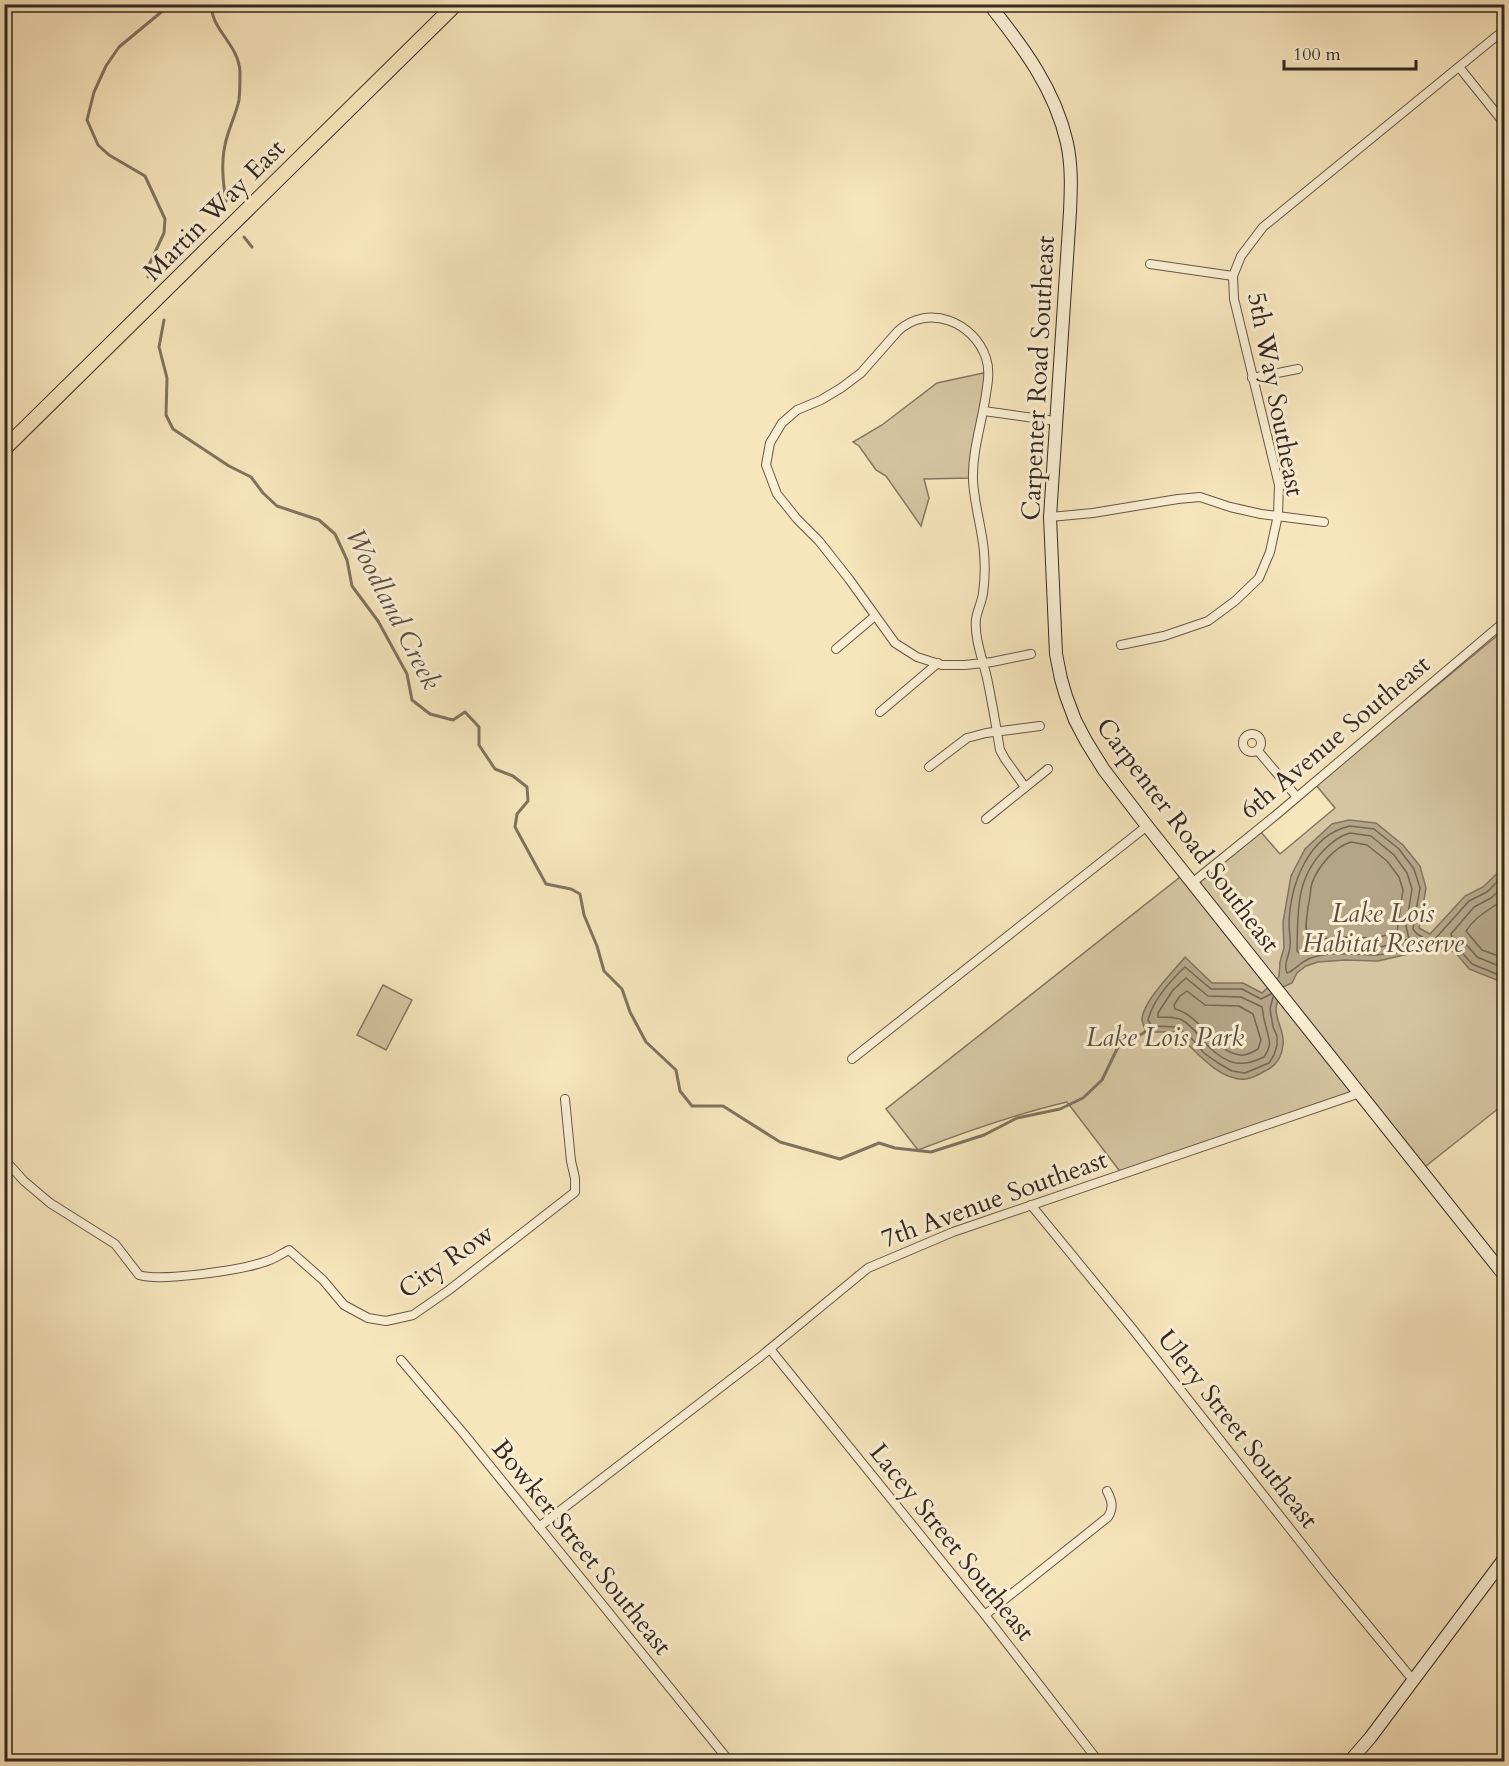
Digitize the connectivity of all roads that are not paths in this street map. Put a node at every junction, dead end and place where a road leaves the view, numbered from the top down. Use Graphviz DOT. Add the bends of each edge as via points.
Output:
graph roads {
  1 [pos="456,4"];
  2 [pos="989,4"];
  3 [pos="1504,30"];
  4 [pos="1459,67"];
  5 [pos="1504,123"];
  6 [pos="1150,264"];
  7 [pos="1233,276"];
  8 [pos="1298,369"];
  9 [pos="1252,378"];
  10 [pos="984,411"];
  11 [pos="1055,421"];
  12 [pos="4,450"];
  13 [pos="1278,515"];
  14 [pos="1050,517"];
  15 [pos="1324,522"];
  16 [pos="875,616"];
  17 [pos="1504,622"];
  18 [pos="1121,645"];
  19 [pos="836,649"];
  20 [pos="1031,654"];
  21 [pos="938,663"];
  22 [pos="983,663"];
  23 [pos="880,711"];
  24 [pos="1040,726"];
  25 [pos="997,732"];
  26 [pos="1258,751"];
  27 [pos="929,767"];
  28 [pos="1048,770"];
  29 [pos="1025,787"];
  30 [pos="1297,796"];
  31 [pos="986,819"];
  32 [pos="1147,826"];
  33 [pos="1192,883"];
  34 [pos="852,1059"];
  35 [pos="1360,1093"];
  36 [pos="565,1099"];
  37 [pos="4,1159"];
  38 [pos="1031,1205"];
  39 [pos="1504,1275"];
  40 [pos="770,1349"];
  41 [pos="401,1360"];
  42 [pos="1107,1491"];
  43 [pos="539,1527"];
  44 [pos="1504,1559"];
  45 [pos="985,1615"];
  46 [pos="1413,1680"];
  47 [pos="730,1761"];
  48 [pos="1099,1761"];
  49 [pos="1349,1761"];
  1 -- 12 [label="main road, Martin Way East"];
  2 -- 11 [label="main road, Carpenter Road Southeast" via="1043,79 1067,145 1070,212"];
  3 -- 4 [label="street, 5th Way Southeast"];
  4 -- 5 [label="street"];
  4 -- 7 [label="street, 5th Way Southeast" via="1263,227 1240,256"];
  6 -- 7 [label="street"];
  7 -- 9 [label="street, 5th Way Southeast" via="1234,299"];
  8 -- 9 [label="street"];
  9 -- 13 [label="street, 5th Way Southeast" via="1279,485"];
  10 -- 11 [label="street"];
  10 -- 16 [label="street" via="989,374 975,336 955,322 922,319 903,326 861,373 841,388 797,410 782,423 770,443 766,465 777,494"];
  10 -- 22 [label="street" via="974,453 973,479 984,552 983,594 976,620"];
  11 -- 14 [label="main road, Carpenter Road Southeast"];
  13 -- 14 [label="street, 5th Way Southeast" via="1200,497"];
  13 -- 15 [label="street"];
  13 -- 18 [label="street" via="1270,552 1259,578 1235,602 1208,621"];
  14 -- 32 [label="main road, Carpenter Road Southeast" via="1056,654 1061,680 1086,741"];
  16 -- 19 [label="street"];
  16 -- 21 [label="street" via="895,643 917,657"];
  17 -- 30 [label="street, 6th Avenue Southeast"];
  20 -- 22 [label="street"];
  21 -- 22 [label="street"];
  21 -- 23 [label="street"];
  22 -- 25 [label="street"];
  24 -- 25 [label="street"];
  25 -- 27 [label="street" via="967,738"];
  25 -- 29 [label="street" via="1000,750"];
  26 -- 30 [label="street"];
  28 -- 29 [label="street"];
  29 -- 31 [label="street"];
  30 -- 33 [label="street, 6th Avenue Southeast"];
  32 -- 33 [label="main road, Carpenter Road Southeast"];
  32 -- 34 [label="street"];
  33 -- 35 [label="main road, Carpenter Road Southeast"];
  35 -- 38 [label="street, 7th Avenue Southeast"];
  35 -- 39 [label="main road, Carpenter Road Southeast"];
  36 -- 37 [label="street, City Row" via="575,1192 413,1315 386,1321 368,1318 344,1305 289,1250 266,1262 234,1269 163,1277 139,1275 115,1244 50,1203"];
  38 -- 40 [label="street, 7th Avenue Southeast" via="868,1268"];
  38 -- 46 [label="street, Ulery Street Southeast"];
  40 -- 43 [label="street, 7th Avenue Southeast"];
  40 -- 45 [label="street, Lacey Street Southeast"];
  41 -- 43 [label="street, Bowker Street Southeast"];
  42 -- 45 [label="street" via="1112,1503 1108,1517"];
  43 -- 47 [label="street, Bowker Street Southeast"];
  44 -- 46 [label="main road"];
  45 -- 48 [label="street, Lacey Street Southeast"];
  46 -- 49 [label="main road"];
}
